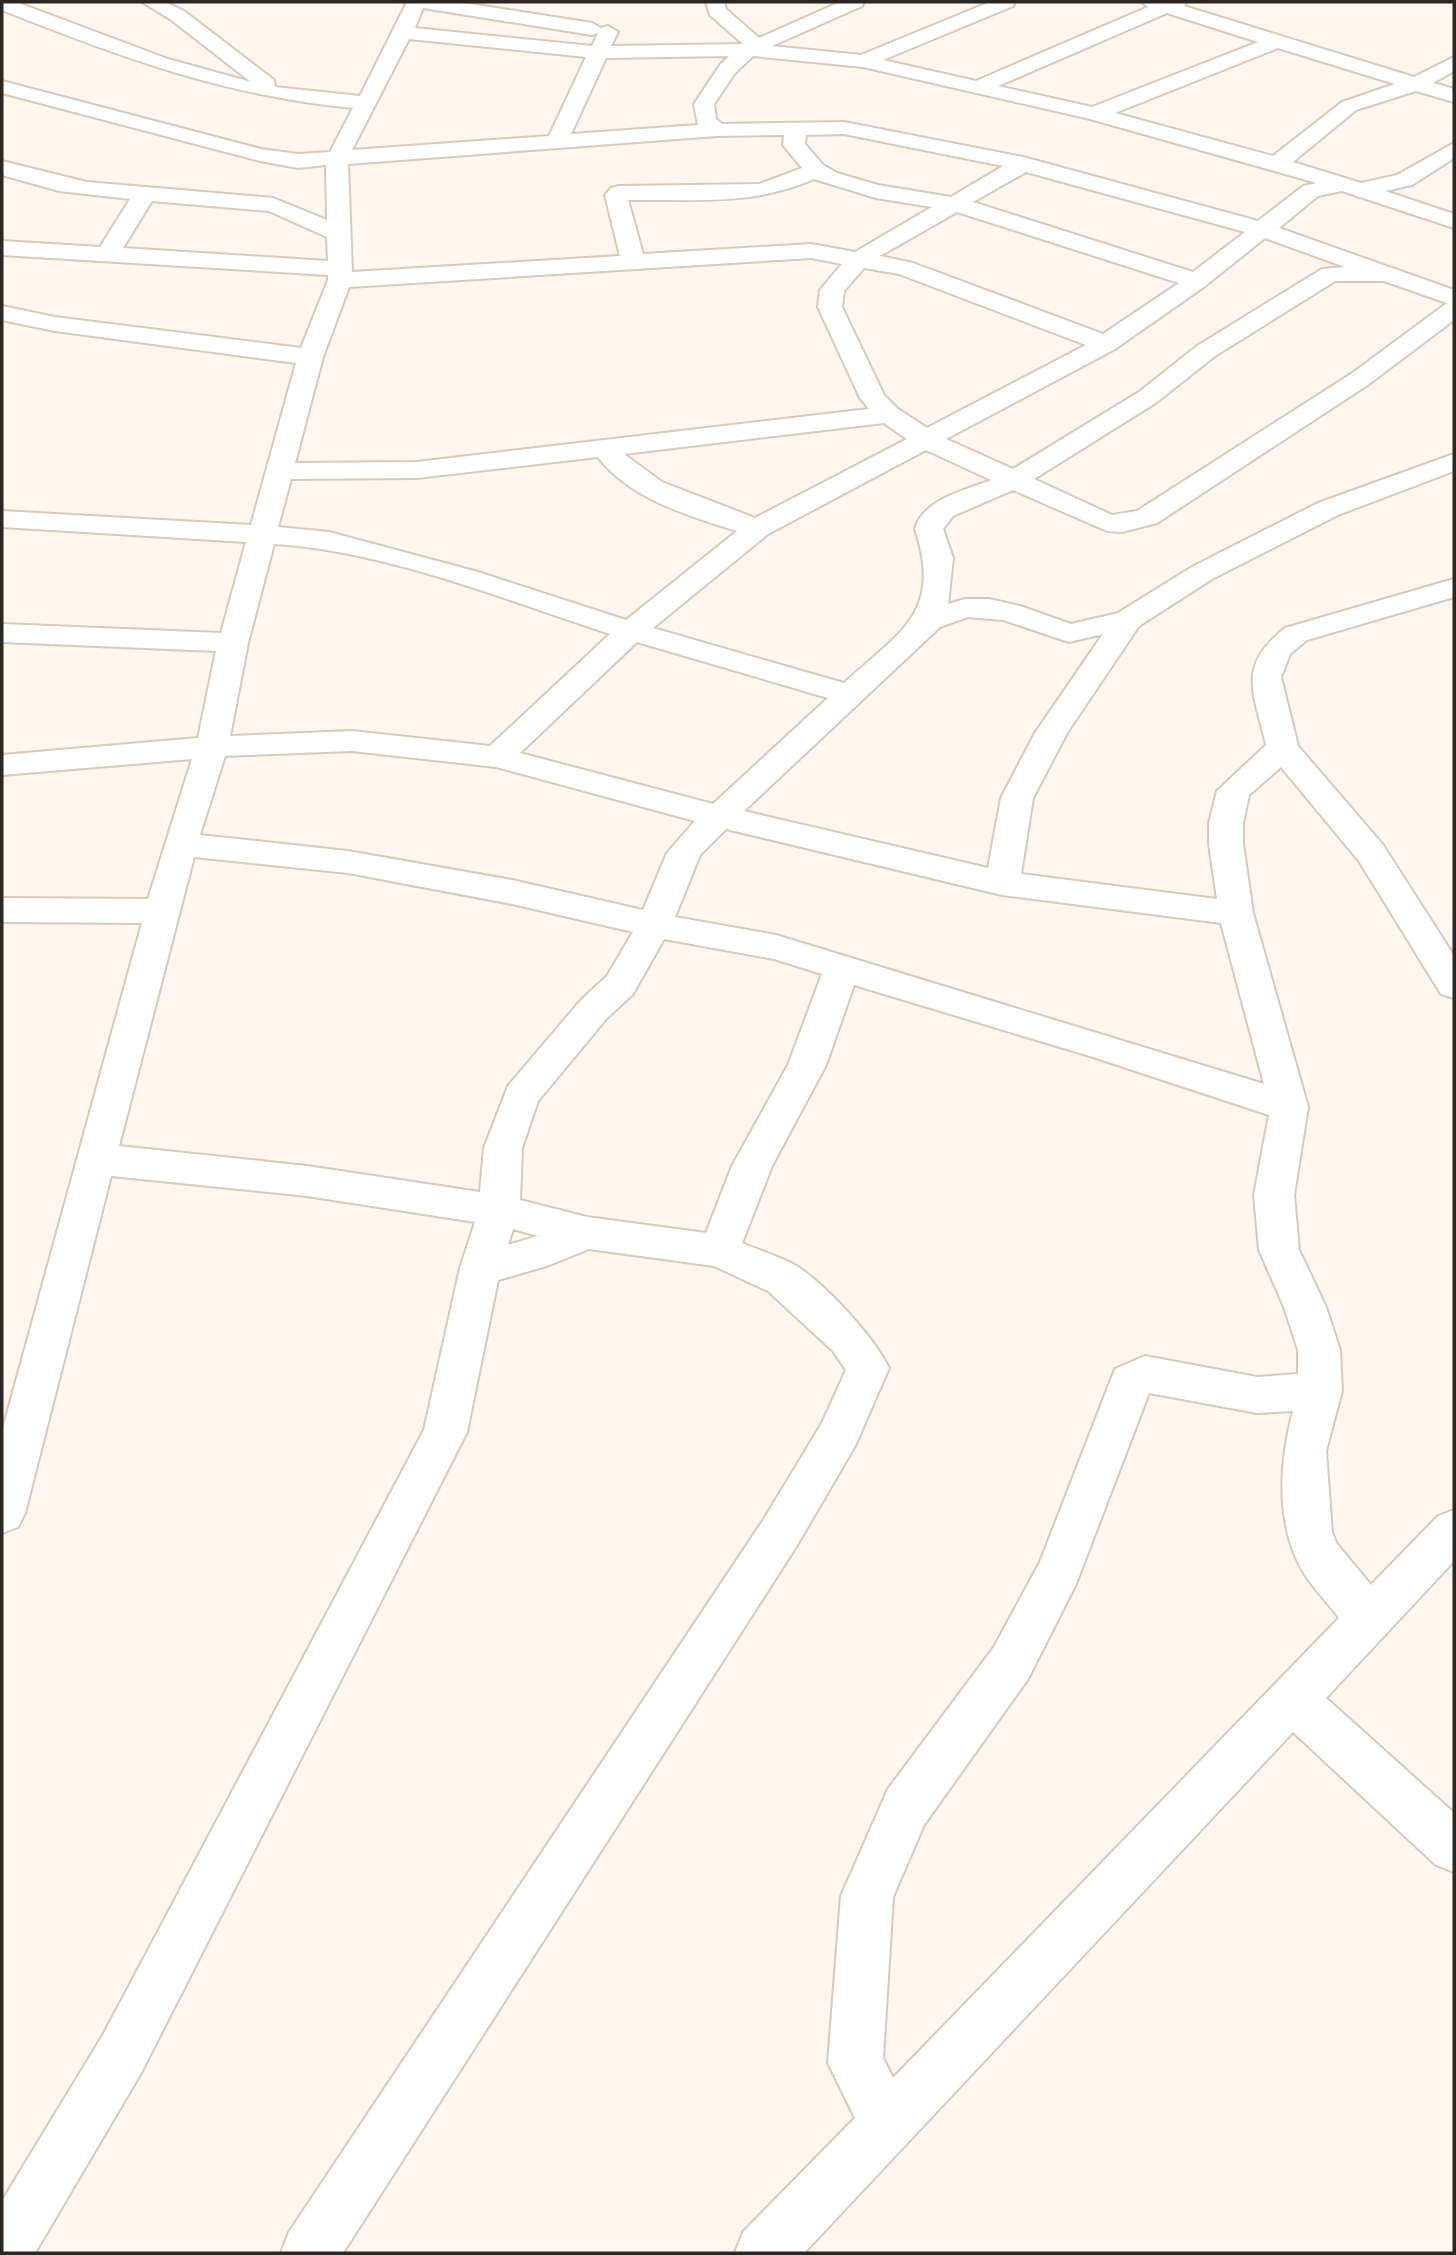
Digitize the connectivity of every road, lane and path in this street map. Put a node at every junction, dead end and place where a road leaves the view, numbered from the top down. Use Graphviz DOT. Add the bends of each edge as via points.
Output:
graph roads {
  1 [pos="151,2"];
  2 [pos="416,2"];
  3 [pos="424,2"];
  4 [pos="715,2"];
  5 [pos="855,2"];
  6 [pos="1006,2"];
  7 [pos="1164,3"];
  8 [pos="2,4"];
  9 [pos="607,32"];
  10 [pos="403,33"];
  11 [pos="1277,41"];
  12 [pos="748,49"];
  13 [pos="597,52"];
  14 [pos="863,61"];
  15 [pos="1454,64"];
  16 [pos="1416,84"];
  17 [pos="981,86"];
  18 [pos="2,87"];
  19 [pos="280,94"];
  20 [pos="1454,96"];
  21 [pos="366,103"];
  22 [pos="1094,114"];
  23 [pos="796,128"];
  24 [pos="717,130"];
  25 [pos="557,142"];
  26 [pos="1454,149"];
  27 [pos="337,159"];
  28 [pos="1023,164"];
  29 [pos="1278,164"];
  30 [pos="2,168"];
  31 [pos="815,170"];
  32 [pos="1404,180"];
  33 [pos="1308,182"];
  34 [pos="1352,187"];
  35 [pos="145,194"];
  36 [pos="955,204"];
  37 [pos="1418,209"];
  38 [pos="1454,221"];
  39 [pos="1265,230"];
  40 [pos="339,234"];
  41 [pos="2,248"];
  42 [pos="107,256"];
  43 [pos="859,259"];
  44 [pos="634,264"];
  45 [pos="1330,264"];
  46 [pos="340,274"];
  47 [pos="1197,281"];
  48 [pos="1454,298"];
  49 [pos="1454,309"];
  50 [pos="2,313"];
  51 [pos="1107,344"];
  52 [pos="310,357"];
  53 [pos="890,415"];
  54 [pos="605,448"];
  55 [pos="1454,462"];
  56 [pos="279,471"];
  57 [pos="941,472"];
  58 [pos="1014,480"];
  59 [pos="2,519"];
  60 [pos="758,528"];
  61 [pos="262,534"];
  62 [pos="1454,588"];
  63 [pos="1128,620"];
  64 [pos="929,621"];
  65 [pos="631,631"];
  66 [pos="2,633"];
  67 [pos="233,643"];
  68 [pos="850,695"];
  69 [pos="212,747"];
  70 [pos="1283,748"];
  71 [pos="497,757"];
  72 [pos="2,765"];
  73 [pos="718,816"];
  74 [pos="180,844"];
  75 [pos="1002,883"];
  76 [pos="2,910"];
  77 [pos="162,911"];
  78 [pos="1236,913"];
  79 [pos="654,925"];
  80 [pos="842,967"];
  81 [pos="1454,985"];
  82 [pos="1289,1107"];
  83 [pos="96,1159"];
  84 [pos="499,1210"];
  85 [pos="587,1233"];
  86 [pos="719,1251"];
  87 [pos="480,1268"];
  88 [pos="1320,1391"];
  89 [pos="1257,1395"];
  90 [pos="1304,1451"];
  91 [pos="2,1513"];
  92 [pos="1454,1530"];
  93 [pos="1369,1619"];
  94 [pos="1292,1699"];
  95 [pos="1454,1847"];
  96 [pos="888,2123"];
  97 [pos="3,2253"];
  98 [pos="310,2253"];
  99 [pos="764,2253"];
  1 -- 19 [label="street" via="177,15"];
  2 -- 10 [label="street"];
  3 -- 9 [label="street"];
  4 -- 12 [label="street" via="717,11"];
  5 -- 12 [label="street"];
  6 -- 14 [label="street"];
  7 -- 11 [label="street"];
  7 -- 17 [label="street"];
  8 -- 19 [label="street" via="149,59"];
  9 -- 12 [label="street"];
  9 -- 13 [label="street"];
  10 -- 13 [label="street"];
  10 -- 21 [label="street"];
  11 -- 16 [label="street"];
  11 -- 22 [label="street"];
  12 -- 13 [label="street"];
  12 -- 14 [label="street"];
  12 -- 24 [label="street" via="727,69 704,104 706,121"];
  13 -- 25 [label="street"];
  14 -- 17 [label="street"];
  15 -- 16 [label="street"];
  16 -- 20 [label="street"];
  16 -- 29 [label="street" via="1349,106"];
  17 -- 22 [label="street"];
  18 -- 27 [label="street" via="260,155 298,161"];
  19 -- 21 [label="street"];
  21 -- 27 [label="street"];
  22 -- 29 [label="street"];
  23 -- 24 [label="street"];
  23 -- 28 [label="street" via="844,128"];
  23 -- 31 [label="street" via="794,145"];
  24 -- 25 [label="street"];
  25 -- 27 [label="street"];
  26 -- 32 [label="street"];
  27 -- 40 [label="street"];
  28 -- 36 [label="street"];
  28 -- 39 [label="street"];
  29 -- 33 [label="street"];
  30 -- 35 [label="street" via="59,184"];
  31 -- 36 [label="street" via="876,191"];
  31 -- 44 [label="street" via="759,191 616,195"];
  32 -- 34 [label="street"];
  32 -- 37 [label="street"];
  33 -- 34 [label="street"];
  33 -- 39 [label="street"];
  34 -- 37 [label="street"];
  35 -- 40 [label="street" via="273,205"];
  35 -- 42 [label="street"];
  36 -- 43 [label="street"];
  36 -- 47 [label="street"];
  37 -- 38 [label="street"];
  39 -- 45 [label="street"];
  39 -- 47 [label="street"];
  40 -- 46 [label="street"];
  41 -- 42 [label="street"];
  42 -- 46 [label="street"];
  43 -- 44 [label="street" via="804,251"];
  43 -- 51 [label="street" via="917,272"];
  43 -- 53 [label="street" via="832,290 830,307 873,398"];
  44 -- 46 [label="street"];
  45 -- 48 [label="street" via="1389,274"];
  45 -- 58 [label="street" via="1148,397"];
  46 -- 52 [label="street"];
  47 -- 51 [label="street"];
  49 -- 58 [label="street" via="1360,379 1135,522 1107,523"];
  50 -- 52 [label="street"];
  51 -- 57 [label="street"];
  52 -- 56 [label="street"];
  53 -- 54 [label="street"];
  53 -- 57 [label="street"];
  54 -- 56 [label="street" via="417,470"];
  54 -- 60 [label="street" via="613,463 636,478 716,515"];
  55 -- 63 [label="street" via="1328,509 1202,573"];
  56 -- 61 [label="street"];
  57 -- 58 [label="street"];
  57 -- 58 [label="street"];
  57 -- 60 [label="street"];
  57 -- 64 [label="street" via="929,529 939,558"];
  59 -- 61 [label="street"];
  60 -- 65 [label="street"];
  61 -- 65 [label="street" via="319,538"];
  61 -- 67 [label="street"];
  62 -- 70 [label="street" via="1296,634 1276,650 1266,677"];
  63 -- 64 [label="street" via="1069,633 1010,612 965,608"];
  63 -- 75 [label="street" via="1051,733 1017,798"];
  64 -- 68 [label="street"];
  65 -- 68 [label="street"];
  65 -- 71 [label="street"];
  66 -- 67 [label="street"];
  67 -- 69 [label="street"];
  68 -- 73 [label="street"];
  69 -- 71 [label="street" via="352,741"];
  69 -- 72 [label="street"];
  69 -- 74 [label="street"];
  70 -- 78 [label="street" via="1233,790 1226,844"];
  70 -- 81 [label="street" via="1371,853"];
  71 -- 73 [label="street"];
  73 -- 75 [label="street"];
  73 -- 79 [label="street" via="684,853"];
  74 -- 77 [label="street"];
  74 -- 79 [label="street" via="348,862 512,891"];
  75 -- 78 [label="street"];
  76 -- 77 [label="street"];
  77 -- 83 [label="street"];
  78 -- 82 [label="street"];
  79 -- 80 [label="street" via="776,947"];
  79 -- 84 [label="street" via="620,985 521,1096 503,1148"];
  80 -- 82 [label="street"];
  80 -- 86 [label="street" via="807,1065 752,1166"];
  82 -- 88 [label="street" via="1273,1195 1279,1250 1319,1350"];
  83 -- 84 [label="street" via="307,1181"];
  83 -- 91 [label="street"];
  84 -- 85 [label="street"];
  84 -- 87 [label="street"];
  85 -- 86 [label="street"];
  85 -- 87 [label="street" via="533,1255"];
  86 -- 98 [label="street" via="783,1279 848,1339 868,1368 840,1433 780,1533"];
  87 -- 97 [label="street" via="445,1432 122,2054"];
  88 -- 89 [label="street"];
  88 -- 90 [label="street"];
  89 -- 90 [label="street"];
  89 -- 96 [label="street" via="1145,1374 1130,1382 1060,1569 1011,1663 906,1807 867,1896 855,2063"];
  90 -- 93 [label="street" via="1309,1533 1321,1559"];
  92 -- 93 [label="street"];
  93 -- 94 [label="street"];
  94 -- 95 [label="street"];
  94 -- 96 [label="street"];
  96 -- 99 [label="street"];
}
